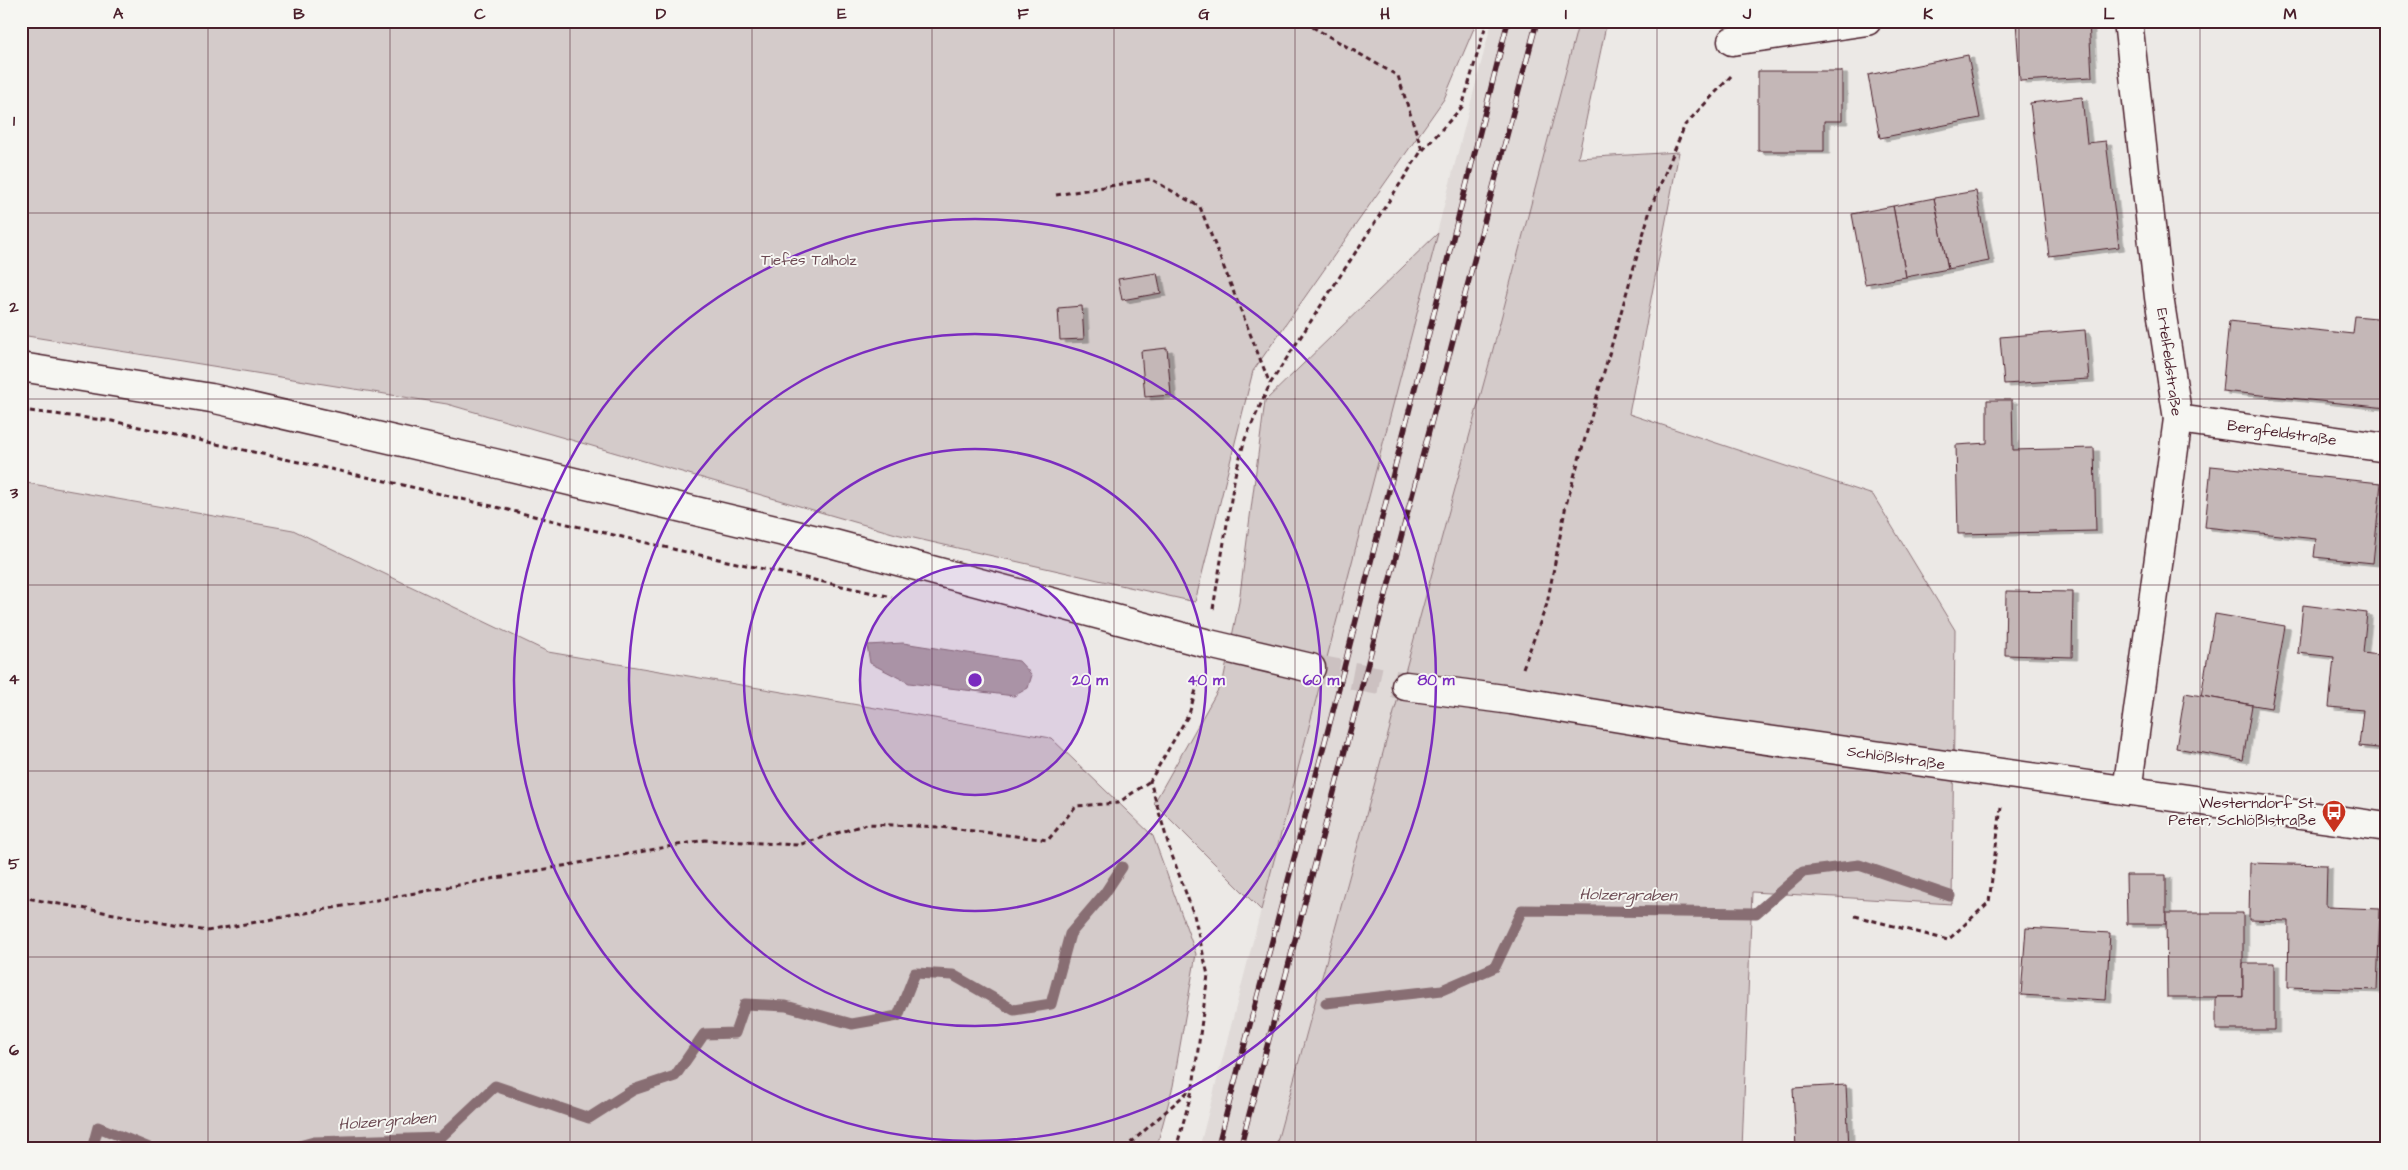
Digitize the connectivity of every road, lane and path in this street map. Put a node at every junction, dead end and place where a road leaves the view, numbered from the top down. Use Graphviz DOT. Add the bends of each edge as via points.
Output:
graph roads {
  1 [pos="1302,21"];
  2 [pos="1487,21"];
  3 [pos="1867,21"];
  4 [pos="2128,21"];
  5 [pos="1769,36"];
  6 [pos="1732,41"];
  7 [pos="1422,150"];
  8 [pos="1056,195"];
  9 [pos="21,368"];
  10 [pos="1270,384"];
  11 [pos="21,410"];
  12 [pos="2178,419"];
  13 [pos="2387,448"];
  14 [pos="676,550"];
  15 [pos="1209,644"];
  16 [pos="1312,668"];
  17 [pos="1406,686"];
  18 [pos="1511,700"];
  19 [pos="2000,772"];
  20 [pos="1150,780"];
  21 [pos="2127,791"];
  22 [pos="2387,828"];
  23 [pos="21,897"];
  24 [pos="1855,916"];
  25 [pos="1193,1087"];
  26 [pos="1124,1149"];
  27 [pos="1176,1149"];
  1 -- 7 [label="path" via="1398,76"];
  2 -- 7 [label="path" via="1462,107"];
  3 -- 5 [label="street"];
  4 -- 12 [label="street, Ertelfeldstraße" via="2159,297"];
  5 -- 6 [label="street"];
  5 -- 18 [label="path" via="1686,125 1651,207 1566,505 1547,604"];
  7 -- 10 [label="path"];
  8 -- 10 [label="path" via="1151,179 1200,207"];
  9 -- 15 [label="street" via="211,398 494,463 834,544"];
  10 -- 15 [label="path" via="1246,439 1235,475"];
  11 -- 14 [label="path" via="112,421"];
  12 -- 13 [label="street, Bergfeldstraße"];
  12 -- 21 [label="street, Ertelfeldstraße"];
  15 -- 16 [label="street"];
  15 -- 20 [label="path" via="1189,714"];
  17 -- 18 [label="street, Schlößlstraße"];
  18 -- 19 [label="street, Schlößlstraße" via="1681,728"];
  19 -- 21 [label="street, Schlößlstraße"];
  19 -- 24 [label="path" via="2002,805 1989,902 1948,940"];
  20 -- 23 [label="path" via="1118,803 1076,806 1048,840 941,827 867,824 798,845 705,840 207,931"];
  20 -- 25 [label="path" via="1170,850 1194,915 1208,975"];
  21 -- 22 [label="street, Schlößlstraße"];
  25 -- 26 [label="path"];
  25 -- 27 [label="path"];
}
